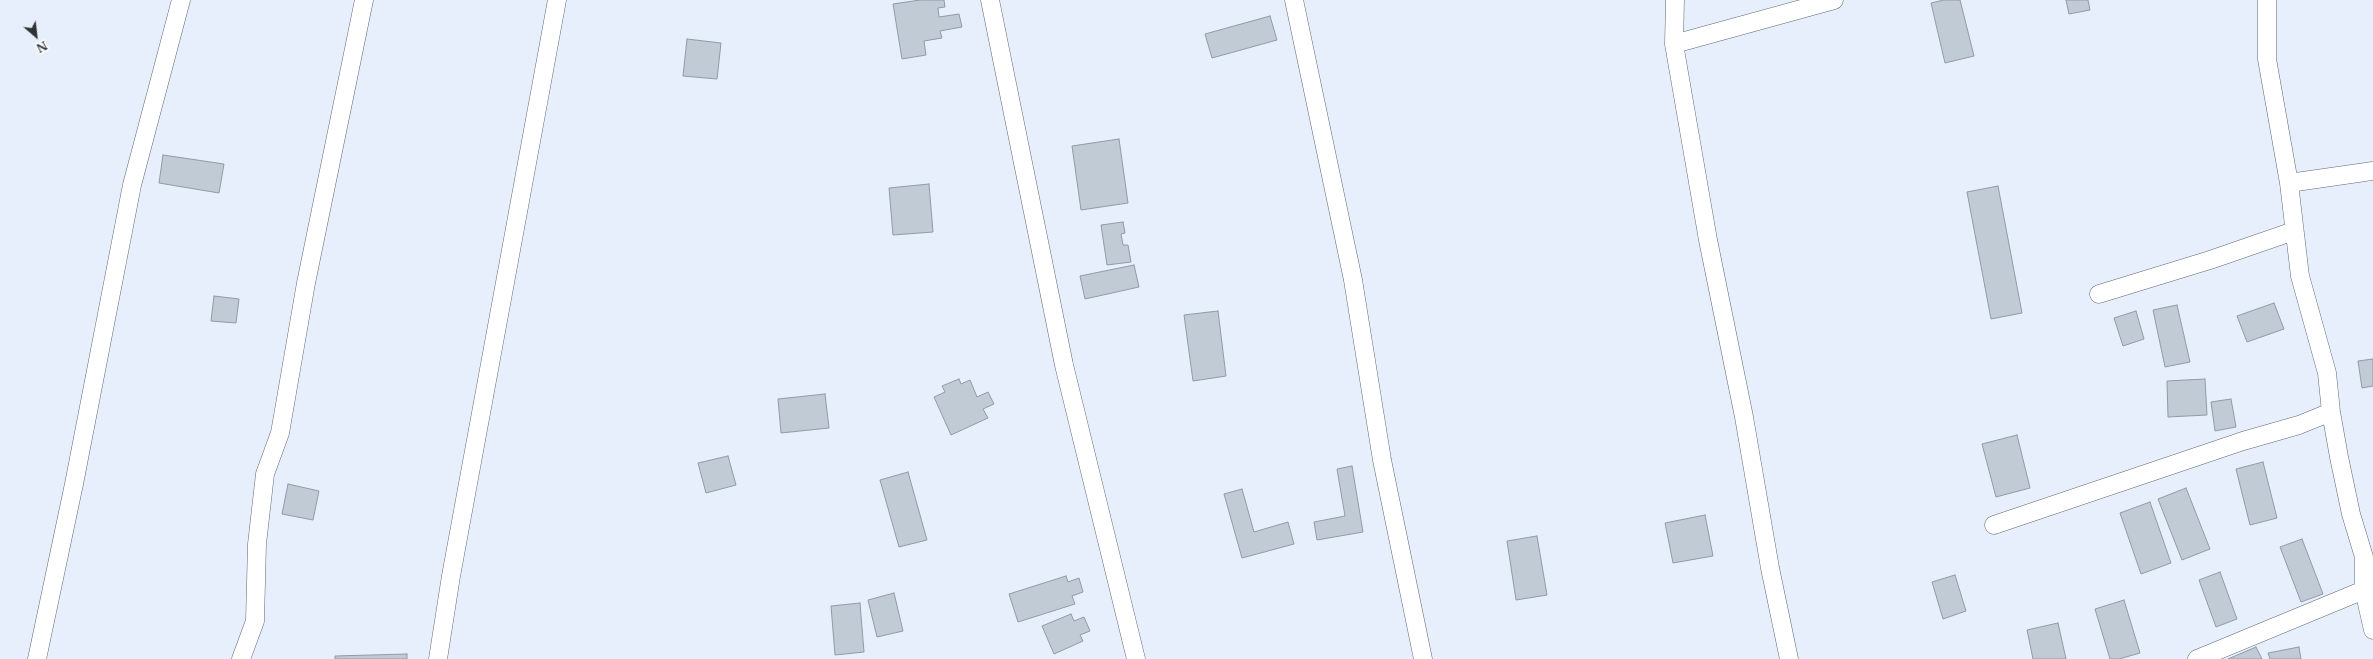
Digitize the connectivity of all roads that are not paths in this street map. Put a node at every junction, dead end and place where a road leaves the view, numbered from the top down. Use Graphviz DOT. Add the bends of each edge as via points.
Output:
graph roads {
  1 [pos="181,0"];
  2 [pos="364,0"];
  3 [pos="557,0"];
  4 [pos="990,0"];
  5 [pos="1294,0"];
  6 [pos="1675,0"];
  7 [pos="1834,0"];
  8 [pos="2267,0"];
  9 [pos="1674,44"];
  10 [pos="2373,171"];
  11 [pos="2289,183"];
  12 [pos="2294,231"];
  13 [pos="2099,294"];
  14 [pos="2331,412"];
  15 [pos="1994,525"];
  16 [pos="2364,590"];
  17 [pos="2373,630"];
  18 [pos="37,659"];
  19 [pos="241,659"];
  20 [pos="438,659"];
  21 [pos="1136,659"];
  22 [pos="1423,659"];
  23 [pos="1789,659"];
  24 [pos="2197,659"];
  1 -- 18 [label="street" via="132,185"];
  2 -- 19 [label="street" via="306,283 280,433 265,474 257,544 255,621"];
  3 -- 20 [label="street"];
  4 -- 21 [label="street" via="1064,365"];
  5 -- 22 [label="street" via="1352,280 1382,460"];
  6 -- 9 [label="street"];
  7 -- 9 [label="street"];
  8 -- 11 [label="street" via="2267,59"];
  9 -- 23 [label="street" via="1708,240"];
  10 -- 11 [label="street"];
  11 -- 12 [label="street"];
  12 -- 13 [label="street"];
  12 -- 14 [label="street" via="2300,276 2327,373"];
  14 -- 15 [label="street"];
  14 -- 16 [label="street" via="2351,514 2364,557"];
  16 -- 17 [label="street"];
  16 -- 24 [label="street"];
}
